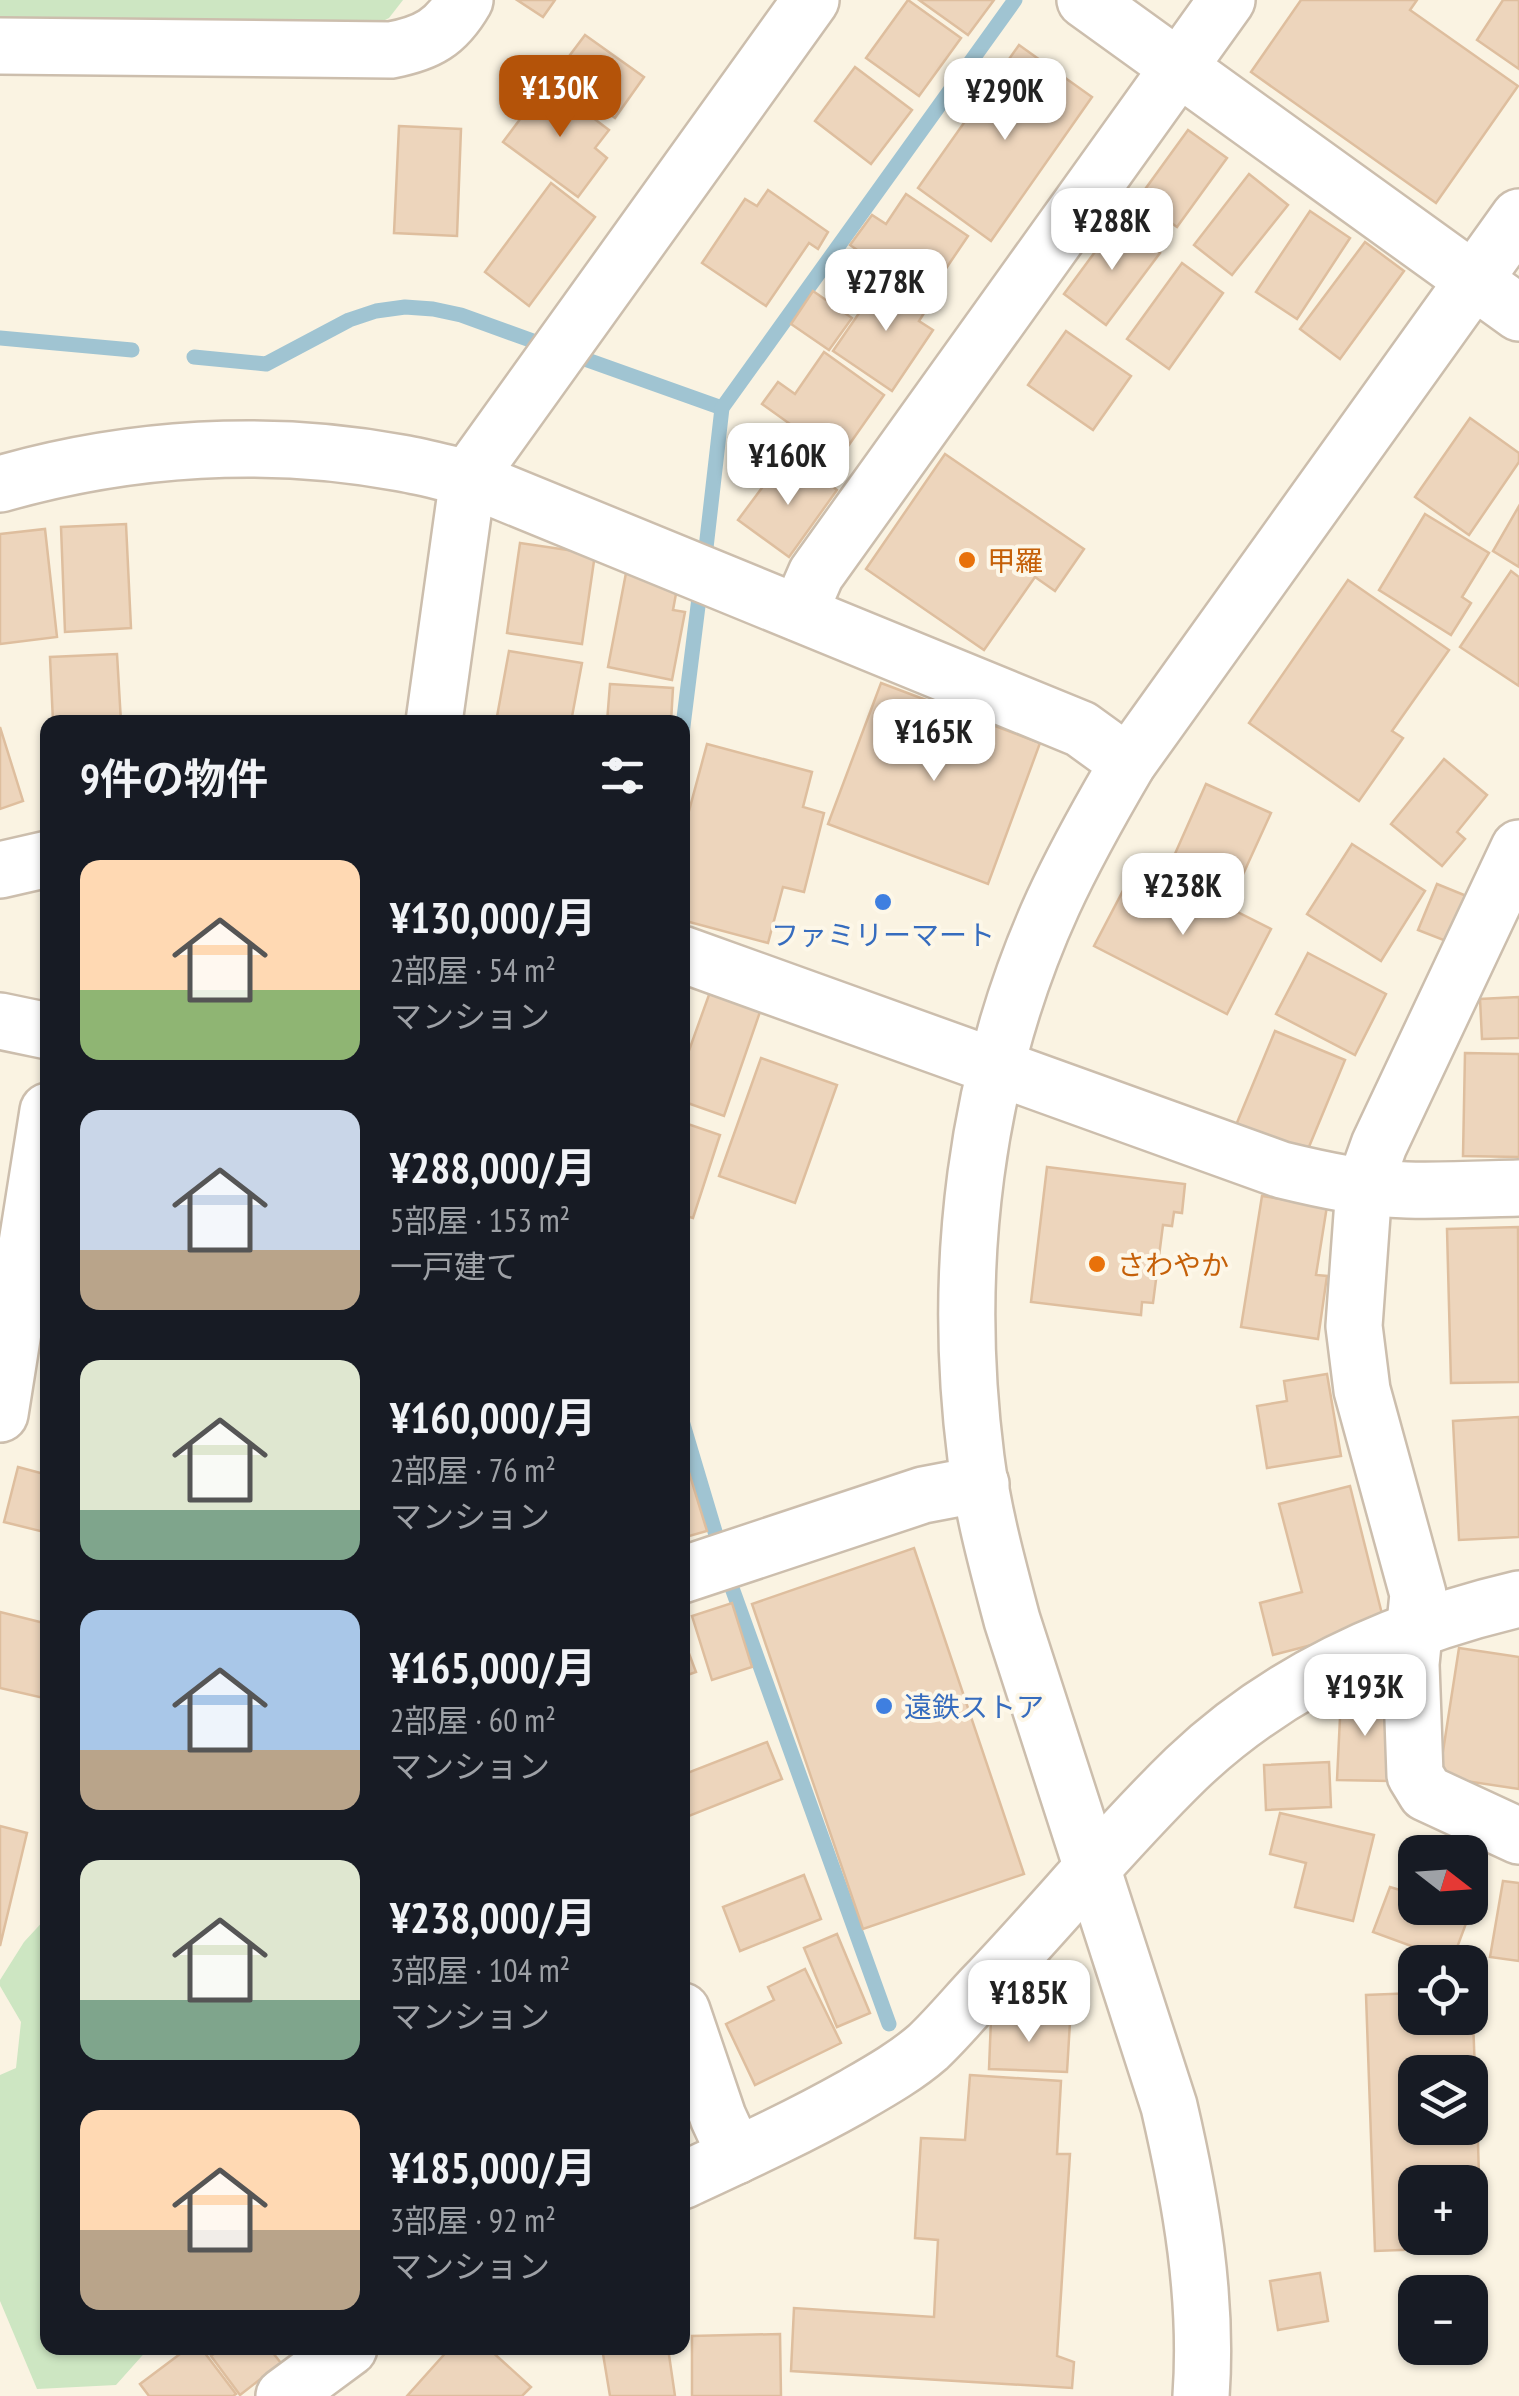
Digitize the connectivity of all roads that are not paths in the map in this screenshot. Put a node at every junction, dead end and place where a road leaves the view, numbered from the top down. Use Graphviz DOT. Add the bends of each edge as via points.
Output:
graph roads {
  1 [pos="465,0"];
  2 [pos="811,0"];
  3 [pos="1085,0"];
  4 [pos="1227,0"];
  5 [pos="0,46"];
  6 [pos="1178,68"];
  7 [pos="1519,218"];
  8 [pos="1474,280"];
  9 [pos="1519,312"];
  10 [pos="468,478"];
  11 [pos="0,484"];
  12 [pos="799,614"];
  13 [pos="435,715"];
  14 [pos="1128,763"];
  15 [pos="1519,848"];
  16 [pos="40,861"];
  17 [pos="0,870"];
  18 [pos="690,957"];
  19 [pos="0,1021"];
  20 [pos="40,1029"];
  21 [pos="996,1067"];
  22 [pos="40,1160"];
  23 [pos="1364,1187"];
  24 [pos="1519,1188"];
  25 [pos="2,1393"];
  26 [pos="980,1484"];
  27 [pos="690,1572"];
  28 [pos="1519,1599"];
  29 [pos="1414,1628"];
  30 [pos="1519,1836"];
  31 [pos="1092,1870"];
  32 [pos="690,2035"];
  33 [pos="736,2156"];
  34 [pos="690,2177"];
  35 [pos="340,2355"];
  36 [pos="284,2396"];
  37 [pos="1201,2396"];
  1 -- 5 [label="street" via="442,30 418,45 390,50"];
  2 -- 10 [label="street"];
  3 -- 6 [label="street"];
  4 -- 6 [label="street"];
  6 -- 8 [label="street"];
  6 -- 12 [label="street" via="816,574"];
  7 -- 8 [label="street"];
  8 -- 9 [label="street"];
  8 -- 14 [label="street"];
  10 -- 11 [label="street" via="401,462 252,449 102,461"];
  10 -- 12 [label="street"];
  10 -- 13 [label="street"];
  12 -- 14 [label="street" via="1081,729"];
  14 -- 21 [label="street" via="1052,905"];
  15 -- 23 [label="street"];
  16 -- 17 [label="street"];
  18 -- 21 [label="street"];
  19 -- 20 [label="street"];
  21 -- 23 [label="street" via="1282,1170"];
  21 -- 26 [label="street" via="970,1219 966,1299"];
  22 -- 25 [label="street"];
  23 -- 24 [label="street"];
  23 -- 29 [label="street" via="1357,1358 1418,1594"];
  26 -- 27 [label="street" via="923,1495"];
  26 -- 31 [label="street" via="1012,1620"];
  28 -- 29 [label="street"];
  29 -- 30 [label="street" via="1414,1776 1426,1793"];
  29 -- 31 [label="street" via="1320,1671 1230,1732"];
  31 -- 33 [label="street" via="926,2048 805,2124"];
  31 -- 37 [label="street" via="1185,2175 1200,2298"];
  32 -- 33 [label="street"];
  33 -- 34 [label="street"];
  35 -- 36 [label="street"];
}
